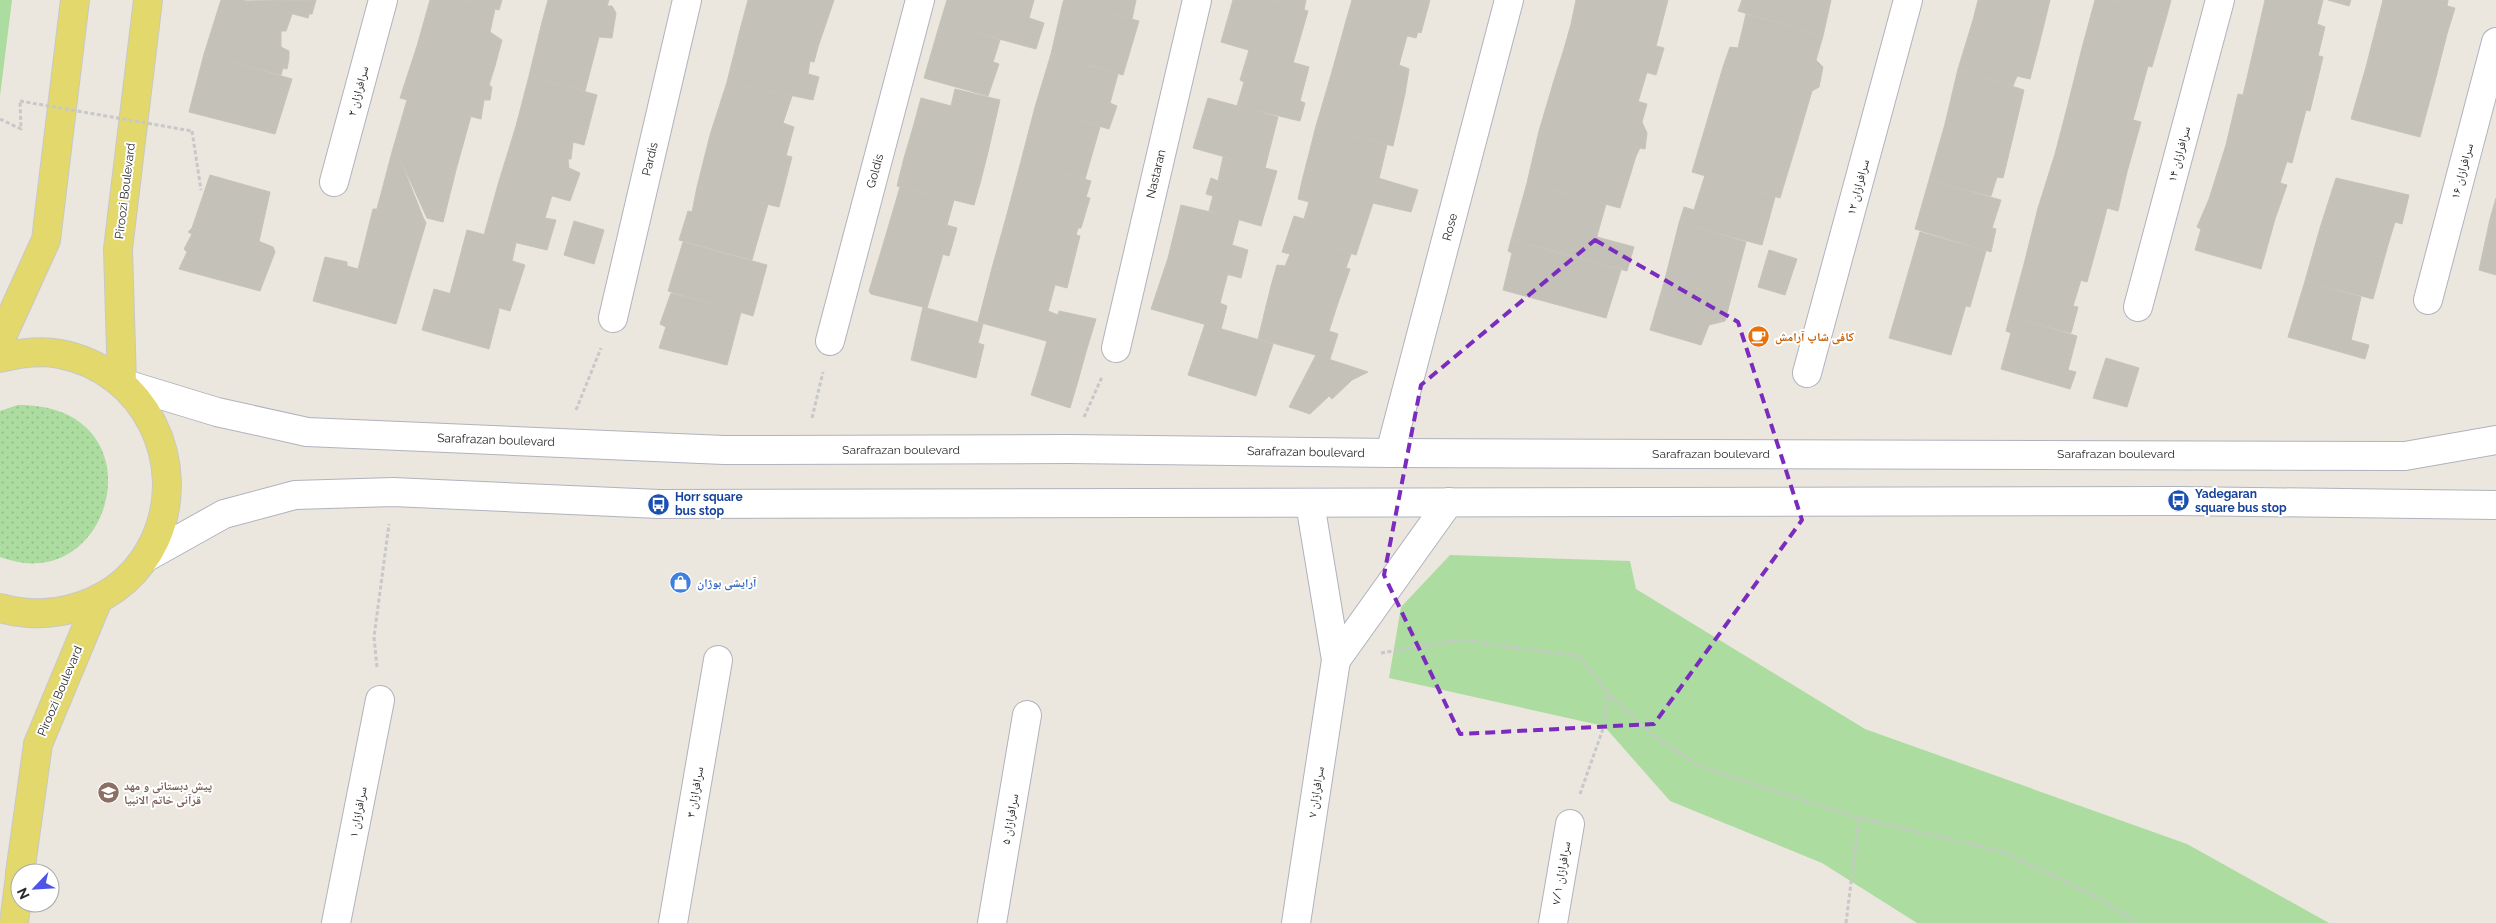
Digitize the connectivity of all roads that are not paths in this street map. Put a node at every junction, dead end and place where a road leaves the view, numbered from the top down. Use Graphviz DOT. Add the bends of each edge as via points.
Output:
graph roads {
  1 [pos="75,0"];
  2 [pos="148,0"];
  3 [pos="383,0"];
  4 [pos="687,0"];
  5 [pos="920,0"];
  6 [pos="1197,0"];
  7 [pos="1509,0"];
  8 [pos="1908,0"];
  9 [pos="2220,0"];
  10 [pos="2496,42"];
  11 [pos="334,182"];
  12 [pos="2428,300"];
  13 [pos="2138,307"];
  14 [pos="613,318"];
  15 [pos="0,341"];
  16 [pos="830,341"];
  17 [pos="1116,348"];
  18 [pos="0,358"];
  19 [pos="1807,373"];
  20 [pos="122,383"];
  21 [pos="2496,440"];
  22 [pos="1390,453"];
  23 [pos="1449,502"];
  24 [pos="1310,503"];
  25 [pos="2496,505"];
  26 [pos="147,557"];
  27 [pos="98,600"];
  28 [pos="0,608"];
  29 [pos="718,660"];
  30 [pos="1336,660"];
  31 [pos="380,700"];
  32 [pos="1028,715"];
  33 [pos="1570,824"];
  34 [pos="22,863"];
  35 [pos="336,923"];
  36 [pos="673,923"];
  37 [pos="992,923"];
  38 [pos="1296,923"];
  39 [pos="1553,923"];
  1 -- 15 [label="main road" via="46,240"];
  2 -- 20 [label="main road, Piroozi Boulevard" via="118,249"];
  3 -- 11 [label="main road, سرافرازان ۲"];
  4 -- 14 [label="main road, Pardis"];
  5 -- 16 [label="main road, Goldis"];
  6 -- 17 [label="main road, Nastaran"];
  7 -- 22 [label="main road, Rose"];
  8 -- 19 [label="main road, سرافرازان ۱۲"];
  9 -- 13 [label="main road, سرافرازان ۱۴"];
  10 -- 12 [label="main road, سرافرازان ۱۶"];
  18 -- 20 [label="main road" via="25,352 60,354 93,364"];
  20 -- 22 [label="main road, Sarafrazan boulevard" via="217,412 306,432 724,450 1070,449"];
  20 -- 26 [label="main road" via="147,412 163,447 168,484 163,522"];
  21 -- 22 [label="main road, Sarafrazan boulevard" via="2405,456"];
  23 -- 24 [label="main road"];
  23 -- 25 [label="main road" via="2179,501"];
  23 -- 30 [label="main road"];
  24 -- 26 [label="main road" via="659,504 393,492 295,495 224,514"];
  24 -- 30 [label="main road"];
  26 -- 27 [label="main road" via="125,582"];
  27 -- 28 [label="main road" via="60,613 20,614"];
  27 -- 34 [label="main road, Piroozi Boulevard" via="38,744"];
  29 -- 36 [label="main road, سرافرازان ۳"];
  30 -- 38 [label="main road, سرافرازان ۷"];
  31 -- 35 [label="main road, سرافرازان ۱"];
  32 -- 37 [label="main road, سرافرازان ۵"];
  33 -- 39 [label="main road, سرافرازان ۷/۱"];
}
